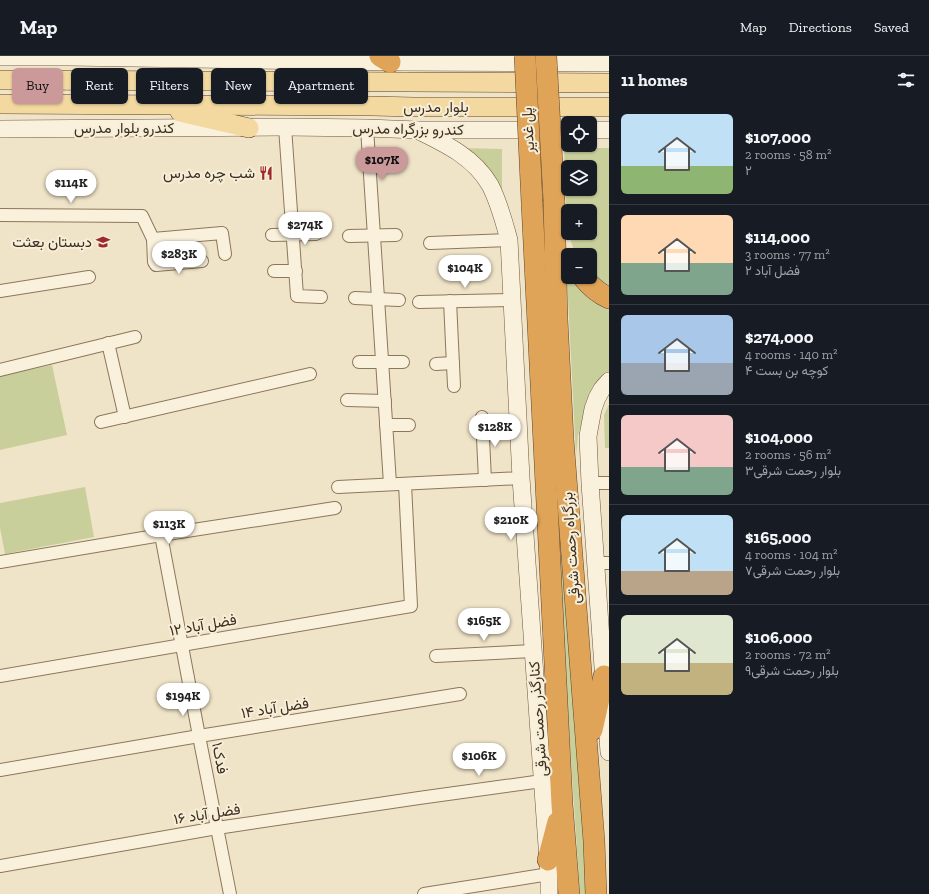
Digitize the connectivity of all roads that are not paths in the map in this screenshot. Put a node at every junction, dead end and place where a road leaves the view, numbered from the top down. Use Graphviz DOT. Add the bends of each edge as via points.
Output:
graph roads {
  1 [pos="69,56"];
  2 [pos="525,56"];
  3 [pos="546,56"];
  4 [pos="0,57"];
  5 [pos="198,57"];
  6 [pos="385,59"];
  7 [pos="609,63"];
  8 [pos="0,80"];
  9 [pos="71,80"];
  10 [pos="128,80"];
  11 [pos="609,83"];
  12 [pos="0,104"];
  13 [pos="71,104"];
  14 [pos="143,104"];
  15 [pos="609,108"];
  16 [pos="285,127"];
  17 [pos="249,128"];
  18 [pos="367,128"];
  19 [pos="0,129"];
  20 [pos="417,130"];
  21 [pos="561,130"];
  22 [pos="597,130"];
  23 [pos="609,130"];
  24 [pos="554,201"];
  25 [pos="532,204"];
  26 [pos="0,215"];
  27 [pos="316,234"];
  28 [pos="272,235"];
  29 [pos="293,235"];
  30 [pos="374,235"];
  31 [pos="396,235"];
  32 [pos="349,236"];
  33 [pos="153,239"];
  34 [pos="509,240"];
  35 [pos="430,243"];
  36 [pos="567,248"];
  37 [pos="225,254"];
  38 [pos="202,261"];
  39 [pos="274,271"];
  40 [pos="296,271"];
  41 [pos="89,277"];
  42 [pos="588,284"];
  43 [pos="0,291"];
  44 [pos="322,296"];
  45 [pos="355,298"];
  46 [pos="609,298"];
  47 [pos="378,299"];
  48 [pos="400,300"];
  49 [pos="512,300"];
  50 [pos="450,301"];
  51 [pos="419,302"];
  52 [pos="136,337"];
  53 [pos="108,343"];
  54 [pos="359,362"];
  55 [pos="382,362"];
  56 [pos="404,362"];
  57 [pos="453,363"];
  58 [pos="436,364"];
  59 [pos="0,370"];
  60 [pos="310,374"];
  61 [pos="609,381"];
  62 [pos="454,386"];
  63 [pos="347,400"];
  64 [pos="385,401"];
  65 [pos="125,417"];
  66 [pos="482,417"];
  67 [pos="101,422"];
  68 [pos="386,425"];
  69 [pos="409,425"];
  70 [pos="521,478"];
  71 [pos="485,480"];
  72 [pos="590,483"];
  73 [pos="609,483"];
  74 [pos="390,484"];
  75 [pos="405,484"];
  76 [pos="338,487"];
  77 [pos="335,508"];
  78 [pos="161,534"];
  79 [pos="0,562"];
  80 [pos="602,563"];
  81 [pos="182,645"];
  82 [pos="605,646"];
  83 [pos="533,651"];
  84 [pos="436,656"];
  85 [pos="0,676"];
  86 [pos="604,676"];
  87 [pos="460,694"];
  88 [pos="199,736"];
  89 [pos="587,750"];
  90 [pos="609,752"];
  91 [pos="0,770"];
  92 [pos="542,781"];
  93 [pos="562,804"];
  94 [pos="217,828"];
  95 [pos="594,842"];
  96 [pos="0,866"];
  97 [pos="548,867"];
  98 [pos="609,883"];
  99 [pos="230,894"];
  100 [pos="424,894"];
  101 [pos="549,894"];
  102 [pos="569,894"];
  103 [pos="596,894"];
  1 -- 4 [label="main road"];
  1 -- 5 [label="main road"];
  2 -- 25 [label="highway, پل غدیر, bridge"];
  3 -- 24 [label="highway, پل غدیر, bridge"];
  5 -- 6 [label="main road"];
  6 -- 7 [label="main road"];
  8 -- 9 [label="main road, بلوار مدرس"];
  10 -- 11 [label="main road, بلوار مدرس"];
  12 -- 13 [label="main road, بلوار مدرس"];
  14 -- 15 [label="main road, بلوار مدرس"];
  14 -- 17 [label="main road"];
  16 -- 17 [label="main road, کندرو بزرگراه مدرس"];
  16 -- 18 [label="main road, کندرو بزرگراه مدرس"];
  16 -- 29 [label="street"];
  17 -- 19 [label="main road, کندرو بلوار مدرس"];
  18 -- 20 [label="main road, کندرو بزرگراه مدرس"];
  18 -- 30 [label="street"];
  20 -- 21 [label="main road, کندرو بزرگراه مدرس"];
  20 -- 34 [label="main road, کنارگذر رحمت شرقی" via="456,150 478,169 495,195"];
  22 -- 23 [label="main road"];
  24 -- 36 [label="highway"];
  24 -- 89 [label="highway, بزرگراه رحمت شرقی" via="556,319 563,439"];
  25 -- 93 [label="highway, بزرگراه رحمت شرقی"];
  26 -- 33 [label="street" via="142,216"];
  27 -- 29 [label="street"];
  28 -- 29 [label="street"];
  29 -- 40 [label="street"];
  30 -- 31 [label="street"];
  30 -- 32 [label="street"];
  30 -- 47 [label="street"];
  33 -- 37 [label="street" via="222,233"];
  33 -- 38 [label="street" via="156,265"];
  34 -- 35 [label="street"];
  34 -- 49 [label="main road, کنارگذر رحمت شرقی"];
  39 -- 40 [label="street"];
  40 -- 44 [label="street" via="297,296"];
  41 -- 43 [label="street"];
  42 -- 46 [label="highway"];
  45 -- 47 [label="street"];
  47 -- 48 [label="street"];
  47 -- 55 [label="street"];
  49 -- 50 [label="street"];
  49 -- 70 [label="main road, کنارگذر رحمت شرقی"];
  50 -- 51 [label="street"];
  50 -- 57 [label="street"];
  52 -- 53 [label="street"];
  53 -- 59 [label="street"];
  53 -- 65 [label="street"];
  54 -- 55 [label="street"];
  55 -- 56 [label="street"];
  55 -- 64 [label="street"];
  57 -- 58 [label="street"];
  57 -- 62 [label="street"];
  60 -- 65 [label="street"];
  61 -- 72 [label="main road" via="597,398 590,422"];
  63 -- 64 [label="street"];
  64 -- 68 [label="street"];
  65 -- 67 [label="street"];
  66 -- 71 [label="street"];
  68 -- 69 [label="street"];
  68 -- 74 [label="street"];
  70 -- 71 [label="street"];
  70 -- 83 [label="main road, کنارگذر رحمت شرقی"];
  71 -- 75 [label="street"];
  72 -- 73 [label="street"];
  72 -- 80 [label="main road"];
  74 -- 75 [label="street"];
  74 -- 76 [label="street"];
  75 -- 81 [label="street, فضل آباد ۱۲" via="411,606"];
  77 -- 78 [label="street"];
  78 -- 79 [label="street"];
  78 -- 81 [label="street, فدک۱"];
  80 -- 82 [label="main road"];
  81 -- 85 [label="street, فضل آباد ۱۲"];
  81 -- 88 [label="street, فدک۱"];
  82 -- 86 [label="main road"];
  83 -- 84 [label="street"];
  83 -- 92 [label="main road, کنارگذر رحمت شرقی"];
  86 -- 89 [label="highway"];
  86 -- 90 [label="main road"];
  87 -- 88 [label="street, فضل آباد ۱۴"];
  88 -- 91 [label="street, فضل آباد ۱۴"];
  88 -- 94 [label="street, فدک۱"];
  89 -- 95 [label="highway, بزرگراه رحمت شرقی"];
  92 -- 94 [label="street, فضل آباد ۱۶"];
  92 -- 97 [label="main road, کنارگذر رحمت شرقی"];
  93 -- 97 [label="highway"];
  93 -- 102 [label="highway, بزرگراه رحمت شرقی"];
  94 -- 96 [label="street, فضل آباد ۱۶"];
  94 -- 99 [label="street, فدک۱"];
  95 -- 98 [label="highway"];
  95 -- 103 [label="highway, بزرگراه رحمت شرقی"];
  97 -- 100 [label="street"];
  97 -- 101 [label="main road, کنارگذر رحمت شرقی"];
}
